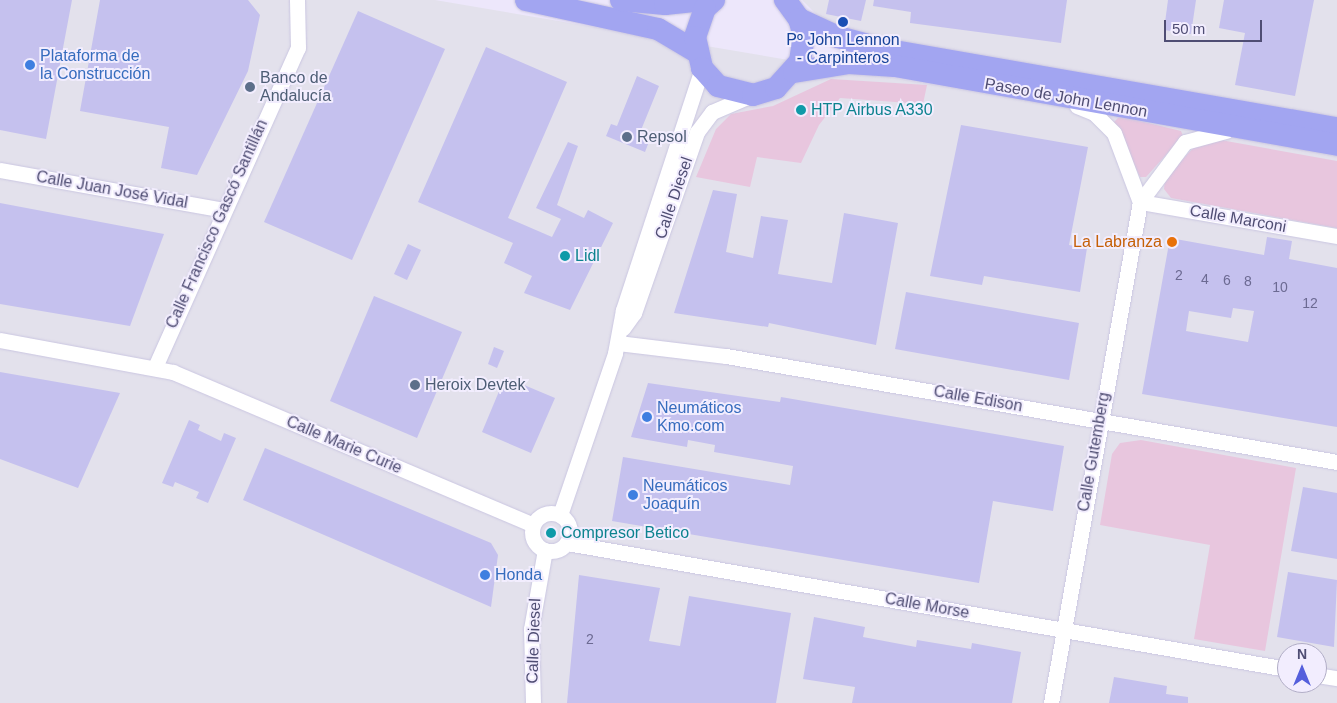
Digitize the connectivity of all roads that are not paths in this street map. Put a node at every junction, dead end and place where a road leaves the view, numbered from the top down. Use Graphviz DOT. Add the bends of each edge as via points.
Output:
graph roads {
  1 [pos="285,0"];
  2 [pos="297,0"];
  3 [pos="526,0"];
  4 [pos="621,0"];
  5 [pos="701,0"];
  6 [pos="714,0"];
  7 [pos="785,0"];
  8 [pos="798,10"];
  9 [pos="299,26"];
  10 [pos="699,59"];
  11 [pos="794,72"];
  12 [pos="753,95"];
  13 [pos="1049,96"];
  14 [pos="1337,128"];
  15 [pos="1248,130"];
  16 [pos="1337,145"];
  17 [pos="0,170"];
  18 [pos="1140,202"];
  19 [pos="224,210"];
  20 [pos="1337,236"];
  21 [pos="623,328"];
  22 [pos="0,340"];
  23 [pos="618,343"];
  24 [pos="155,367"];
  25 [pos="1100,420"];
  26 [pos="1337,462"];
  27 [pos="560,515"];
  28 [pos="533,525"];
  29 [pos="567,543"];
  30 [pos="545,550"];
  31 [pos="1064,630"];
  32 [pos="1277,667"];
  33 [pos="533,703"];
  34 [pos="1051,703"];
  1 -- 9 [label="street"];
  2 -- 9 [label="street, Calle Francisco Gascó Santillán"];
  3 -- 10 [label="highway" via="658,29"];
  4 -- 5 [label="highway" via="665,4"];
  6 -- 10 [label="highway" via="698,24"];
  7 -- 8 [label="highway"];
  8 -- 11 [label="highway" via="803,50"];
  8 -- 14 [label="highway, Paseo de John Lennon" via="838,37 883,48"];
  9 -- 19 [label="street, Calle Francisco Gascó Santillán" via="298,48"];
  10 -- 12 [label="highway" via="723,88"];
  10 -- 21 [label="street, Calle Diesel" via="623,310"];
  11 -- 12 [label="highway" via="776,88"];
  11 -- 13 [label="highway, Paseo de John Lennon" via="867,63"];
  12 -- 21 [label="street, Calle Diesel" via="712,112 698,132 634,313"];
  13 -- 15 [label="highway, Paseo de John Lennon"];
  13 -- 18 [label="street" via="1094,113 1114,133"];
  15 -- 16 [label="highway, Paseo de John Lennon"];
  15 -- 18 [label="street" via="1209,133 1185,142"];
  17 -- 19 [label="street, Calle Juan José Vidal"];
  18 -- 20 [label="street, Calle Marconi"];
  18 -- 25 [label="street, Calle Gutemberg"];
  19 -- 24 [label="street, Calle Francisco Gascó Santillán"];
  21 -- 23 [label="street, Calle Diesel"];
  22 -- 24 [label="street, Calle Marie Curie"];
  23 -- 25 [label="street, Calle Edison" via="726,356"];
  23 -- 27 [label="street, Calle Diesel"];
  24 -- 28 [label="street, Calle Marie Curie"];
  25 -- 26 [label="street, Calle Edison"];
  25 -- 31 [label="street, Calle Gutemberg"];
  27 -- 28 [label="street" via="547,514"];
  27 -- 29 [label="street" via="569,524"];
  28 -- 30 [label="street" via="534,540"];
  29 -- 30 [label="street" via="557,550"];
  29 -- 31 [label="street, Calle Morse"];
  30 -- 33 [label="street, Calle Diesel" via="531,629"];
  31 -- 32 [label="street, Calle Morse"];
  31 -- 34 [label="street, Calle Gutemberg"];
}
